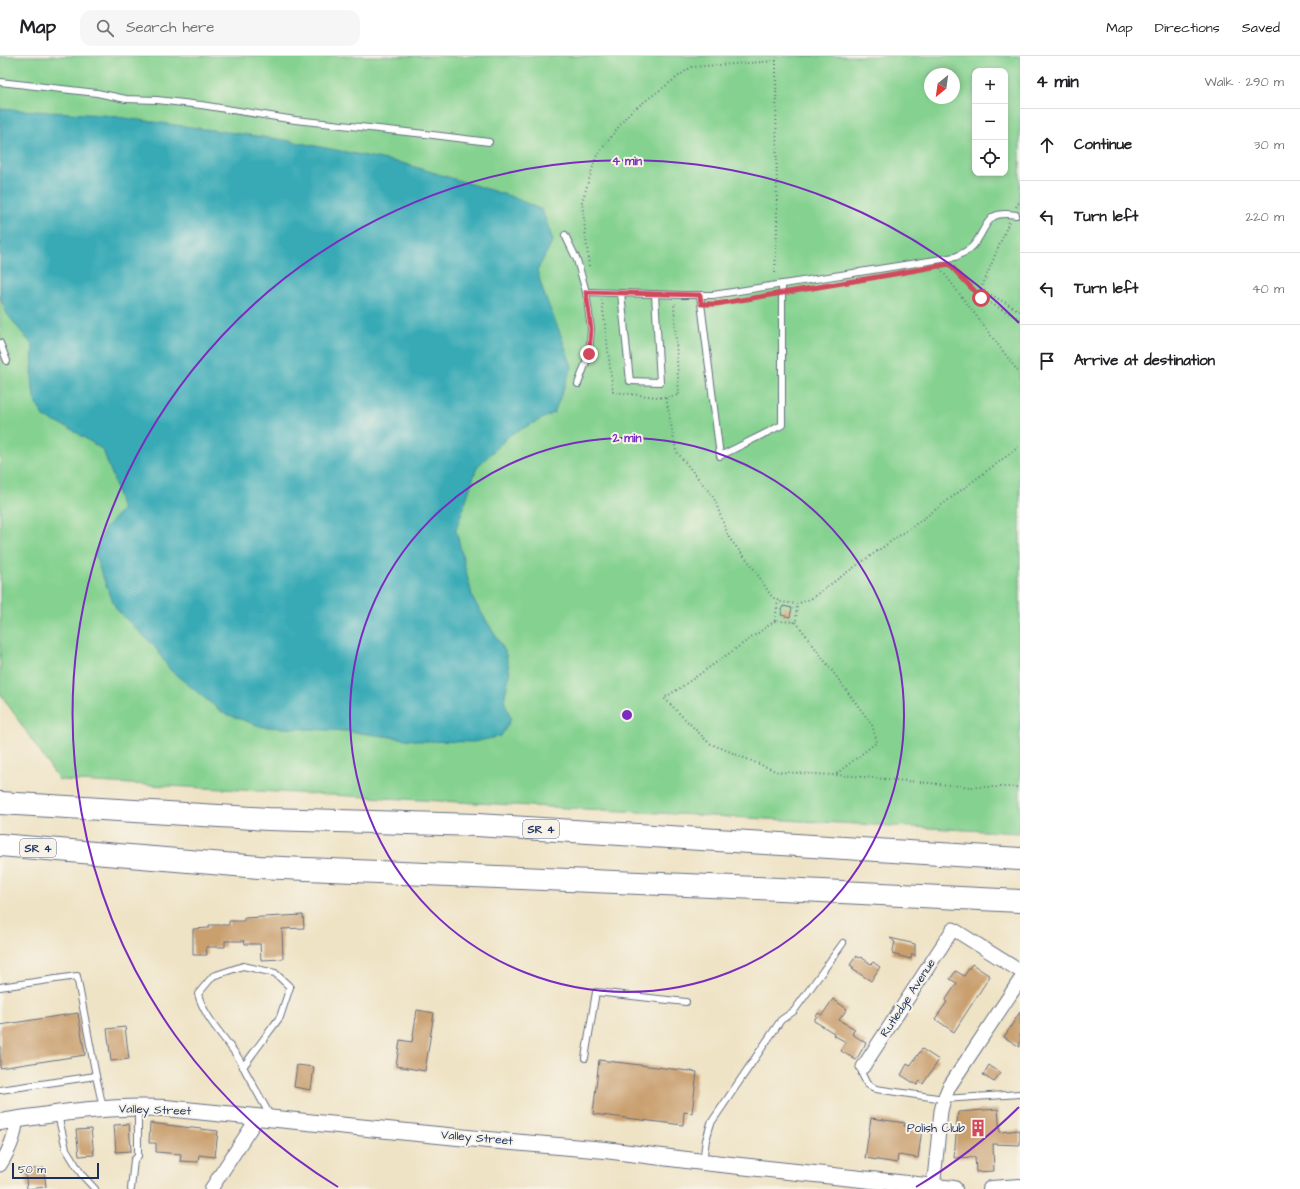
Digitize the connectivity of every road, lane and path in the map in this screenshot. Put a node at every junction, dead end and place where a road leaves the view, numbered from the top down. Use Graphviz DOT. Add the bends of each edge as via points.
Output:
graph roads {
  1 [pos="0,82"];
  2 [pos="489,142"];
  3 [pos="1016,215"];
  4 [pos="1003,221"];
  5 [pos="565,235"];
  6 [pos="955,263"];
  7 [pos="944,266"];
  8 [pos="589,269"];
  9 [pos="775,277"];
  10 [pos="782,284"];
  11 [pos="586,292"];
  12 [pos="621,293"];
  13 [pos="655,294"];
  14 [pos="700,295"];
  15 [pos="701,304"];
  16 [pos="1020,311"];
  17 [pos="1020,319"];
  18 [pos="0,343"];
  19 [pos="7,362"];
  20 [pos="1020,374"];
  21 [pos="578,384"];
  22 [pos="1020,446"];
  23 [pos="778,600"];
  24 [pos="797,604"];
  25 [pos="775,621"];
  26 [pos="796,622"];
  27 [pos="835,775"];
  28 [pos="1020,787"];
  29 [pos="0,803"];
  30 [pos="0,845"];
  31 [pos="1020,851"];
  32 [pos="920,853"];
  33 [pos="1020,859"];
  34 [pos="1020,901"];
  35 [pos="843,943"];
  36 [pos="1020,971"];
  37 [pos="1020,980"];
  38 [pos="0,987"];
  39 [pos="686,1002"];
  40 [pos="585,1058"];
  41 [pos="243,1067"];
  42 [pos="863,1067"];
  43 [pos="96,1076"];
  44 [pos="0,1090"];
  45 [pos="1020,1094"];
  46 [pos="944,1099"];
  47 [pos="138,1108"];
  48 [pos="103,1109"];
  49 [pos="58,1114"];
  50 [pos="265,1118"];
  51 [pos="16,1119"];
  52 [pos="0,1122"];
  53 [pos="703,1162"];
  54 [pos="0,1165"];
  55 [pos="1020,1187"];
  56 [pos="933,1188"];
  57 [pos="95,1189"];
  58 [pos="131,1189"];
  59 [pos="211,1189"];
  60 [pos="954,1189"];
  61 [pos="990,1189"];
  1 -- 2 [label="lane"];
  3 -- 10 [label="lane" via="996,215 987,223 976,243 955,257"];
  4 -- 16 [label="path" via="1009,221 981,289"];
  5 -- 11 [label="lane" via="577,260"];
  6 -- 17 [label="path" via="949,264 981,298"];
  7 -- 20 [label="path" via="939,266"];
  8 -- 9 [label="path" via="582,202 596,157 629,113 691,67 776,61"];
  10 -- 14 [label="lane"];
  10 -- 15 [label="lane" via="782,425 720,456"];
  11 -- 12 [label="lane"];
  11 -- 21 [label="lane" via="591,329 589,354"];
  12 -- 13 [label="lane"];
  12 -- 13 [label="lane" via="630,381 660,382"];
  13 -- 14 [label="lane"];
  14 -- 15 [label="lane"];
  15 -- 23 [label="path" via="674,304 679,395 666,398 676,451 714,498 729,538 752,566 772,597"];
  18 -- 19 [label="lane"];
  22 -- 24 [label="path" via="812,598"];
  23 -- 24 [label="path"];
  23 -- 25 [label="path"];
  24 -- 26 [label="path"];
  25 -- 26 [label="path"];
  25 -- 27 [label="path" via="664,698 709,743 778,772"];
  26 -- 27 [label="path" via="872,725 877,742"];
  27 -- 28 [label="path" via="971,788"];
  29 -- 32 [label="highway, SR 4" via="268,818 477,825"];
  30 -- 34 [label="highway, SR 4" via="259,867"];
  31 -- 32 [label="highway"];
  32 -- 33 [label="highway, SR 4"];
  35 -- 53 [label="lane" via="794,1011 781,1020 725,1101 711,1123"];
  36 -- 42 [label="street, Rutledge Avenue" via="953,929"];
  37 -- 46 [label="street" via="949,1087"];
  38 -- 43 [label="lane" via="77,976"];
  39 -- 40 [label="lane" via="596,992"];
  41 -- 41 [label="lane" via="211,1022 198,994 212,976 243,966 275,973 290,987 280,1017"];
  41 -- 50 [label="lane"];
  42 -- 46 [label="lane" via="862,1074 866,1084 876,1089"];
  43 -- 44 [label="lane"];
  43 -- 48 [label="lane"];
  45 -- 46 [label="lane"];
  46 -- 56 [label="street"];
  47 -- 48 [label="street, Valley Street"];
  47 -- 50 [label="street, Valley Street" via="164,1108"];
  47 -- 58 [label="lane" via="138,1156 134,1160"];
  48 -- 49 [label="street, Valley Street"];
  49 -- 51 [label="street, Valley Street"];
  49 -- 57 [label="lane" via="66,1149 82,1175"];
  50 -- 53 [label="street, Valley Street" via="605,1150"];
  50 -- 59 [label="street"];
  51 -- 52 [label="street, Valley Street"];
  51 -- 54 [label="street" via="13,1140"];
  53 -- 56 [label="street, Valley Street"];
  55 -- 61 [label="street"];
  56 -- 60 [label="street, Valley Street"];
}
